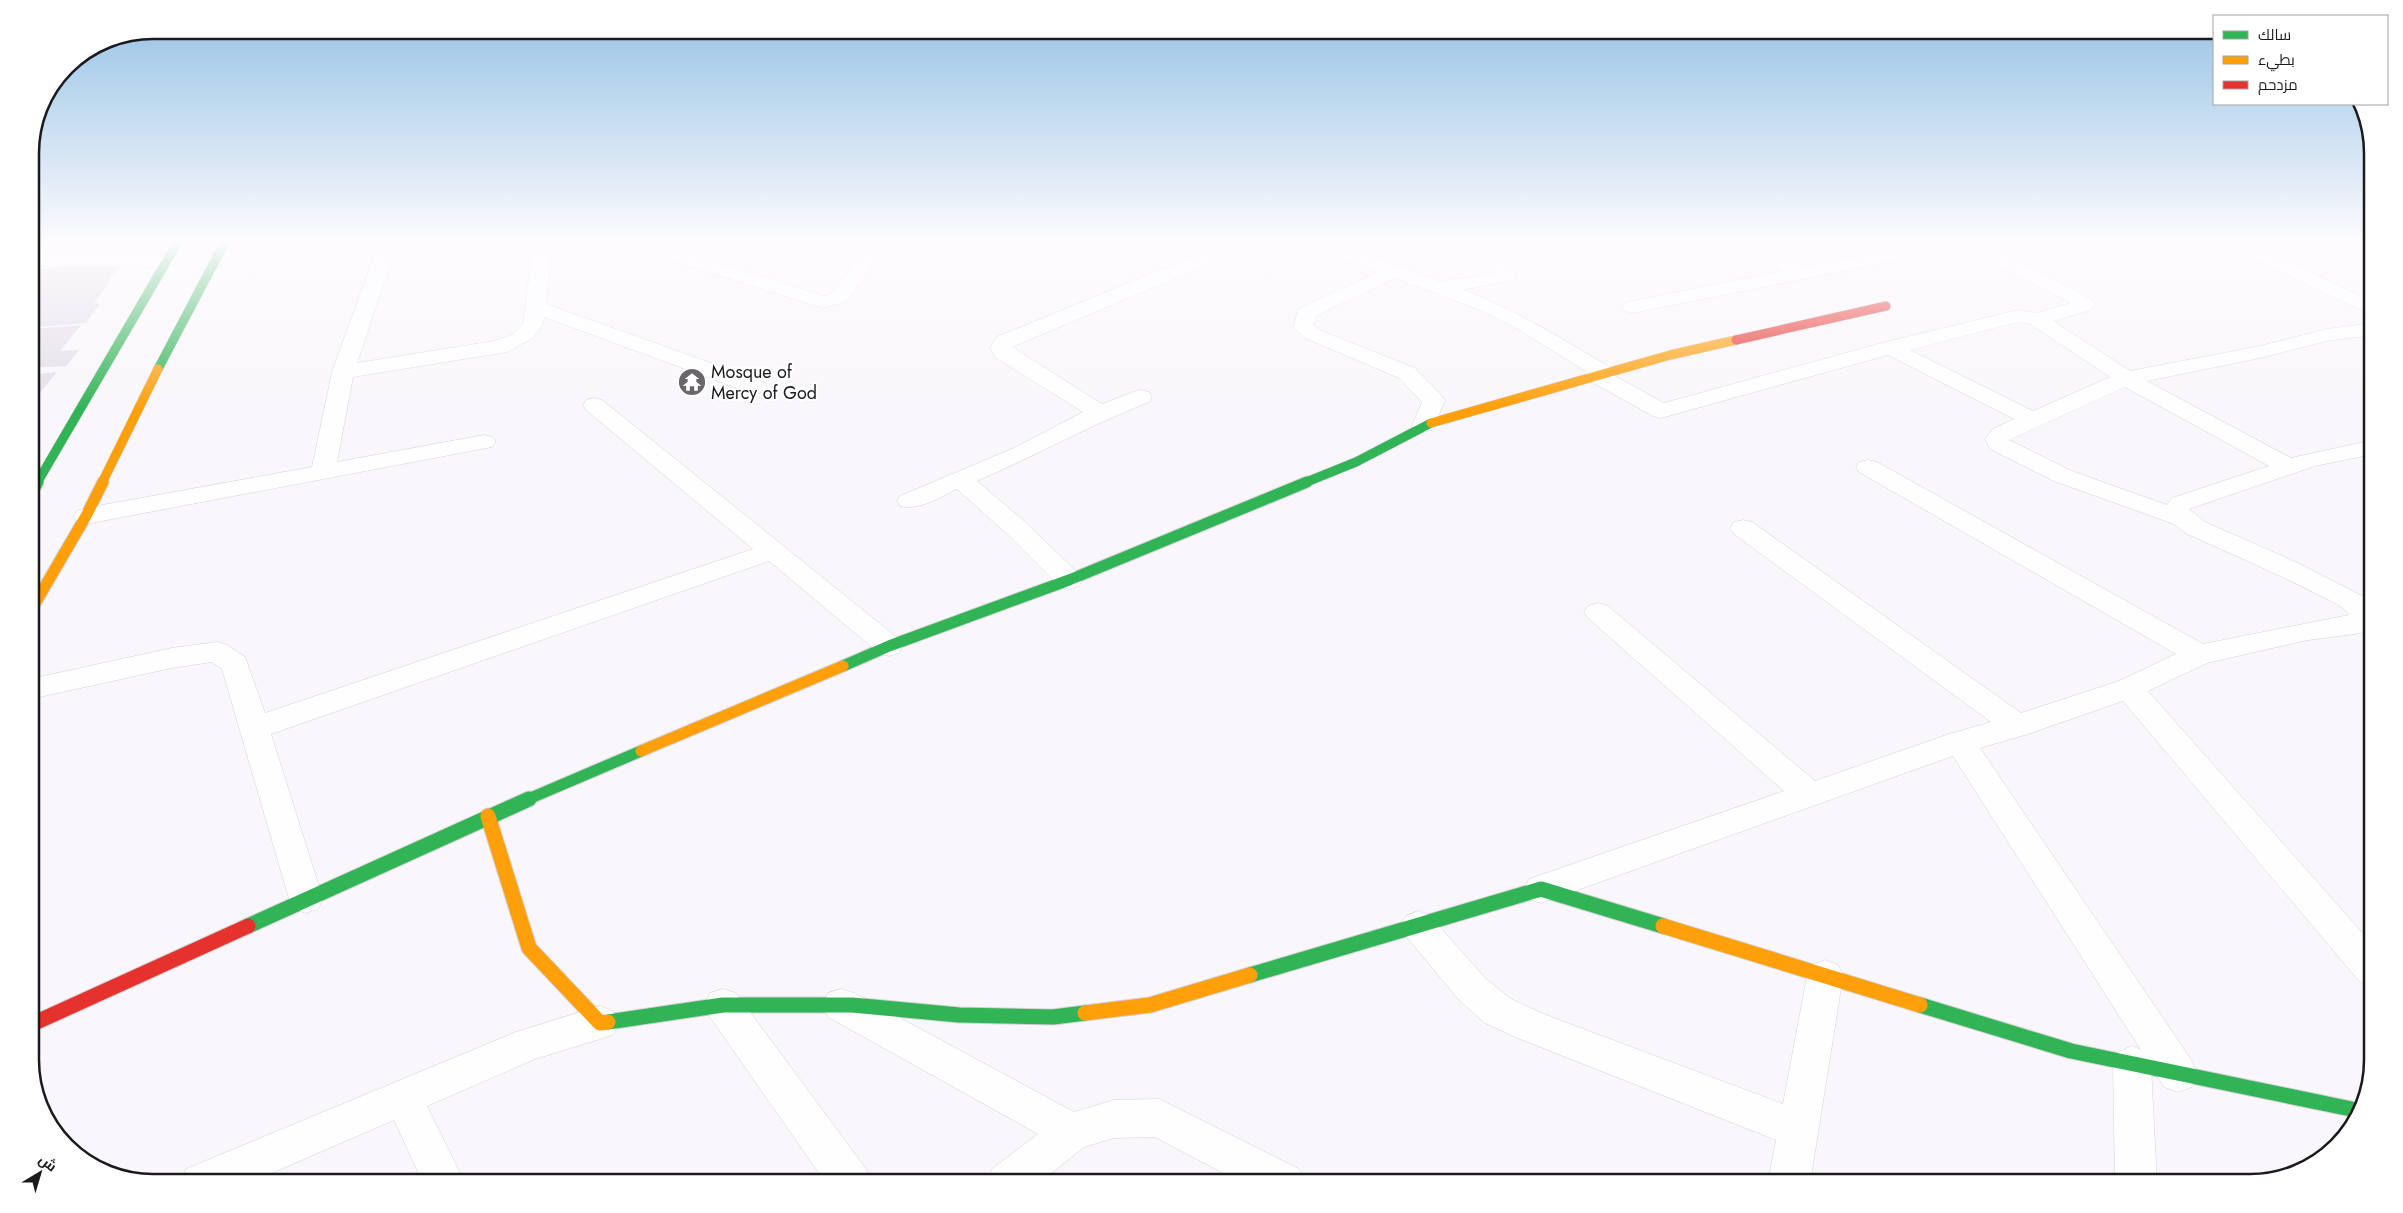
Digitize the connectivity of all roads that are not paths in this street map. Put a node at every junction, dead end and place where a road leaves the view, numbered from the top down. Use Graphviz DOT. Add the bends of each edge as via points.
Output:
graph roads {
  1 [pos="145,297"];
  2 [pos="196,297"];
  3 [pos="369,297"];
  4 [pos="536,297"];
  5 [pos="806,297"];
  6 [pos="839,297"];
  7 [pos="1114,297"];
  8 [pos="1341,297"];
  9 [pos="1462,297"];
  10 [pos="1685,297"];
  11 [pos="2075,297"];
  12 [pos="2345,297"];
  13 [pos="1886,306"];
  14 [pos="2364,306"];
  15 [pos="535,307"];
  16 [pos="1632,307"];
  17 [pos="2036,319"];
  18 [pos="2364,330"];
  19 [pos="1890,348"];
  20 [pos="343,372"];
  21 [pos="1600,374"];
  22 [pos="2126,378"];
  23 [pos="756,387"];
  24 [pos="1141,397"];
  25 [pos="594,405"];
  26 [pos="1100,413"];
  27 [pos="2034,420"];
  28 [pos="1424,426"];
  29 [pos="484,442"];
  30 [pos="2364,449"];
  31 [pos="2339,454"];
  32 [pos="2364,465"];
  33 [pos="1868,467"];
  34 [pos="2289,467"];
  35 [pos="324,470"];
  36 [pos="39,480"];
  37 [pos="961,480"];
  38 [pos="909,501"];
  39 [pos="86,516"];
  40 [pos="2183,519"];
  41 [pos="1743,528"];
  42 [pos="773,552"];
  43 [pos="1068,580"];
  44 [pos="39,597"];
  45 [pos="1598,612"];
  46 [pos="889,646"];
  47 [pos="2200,655"];
  48 [pos="39,687"];
  49 [pos="2129,688"];
  50 [pos="2016,726"];
  51 [pos="254,728"];
  52 [pos="1960,742"];
  53 [pos="1809,794"];
  54 [pos="488,816"];
  55 [pos="1541,889"];
  56 [pos="306,899"];
  57 [pos="1418,926"];
  58 [pos="2364,961"];
  59 [pos="1825,976"];
  60 [pos="723,1005"];
  61 [pos="840,1005"];
  62 [pos="39,1021"];
  63 [pos="600,1023"];
  64 [pos="2132,1064"];
  65 [pos="2178,1074"];
  66 [pos="402,1096"];
  67 [pos="2354,1109"];
  68 [pos="1798,1129"];
  69 [pos="1072,1132"];
  70 [pos="221,1174"];
  71 [pos="440,1174"];
  72 [pos="845,1174"];
  73 [pos="1018,1174"];
  74 [pos="1267,1174"];
  75 [pos="1790,1174"];
  76 [pos="2136,1174"];
  1 -- 36 [label="street"];
  2 -- 39 [label="street" via="144,394"];
  3 -- 20 [label="street"];
  4 -- 15 [label="street"];
  5 -- 6 [label="street" via="823,302"];
  7 -- 26 [label="street" via="1001,346 1004,352"];
  8 -- 28 [label="street" via="1306,313 1303,327 1312,334 1407,373 1434,401"];
  9 -- 21 [label="street" via="1525,325"];
  10 -- 16 [label="street"];
  11 -- 17 [label="street" via="2084,306"];
  12 -- 14 [label="street"];
  13 -- 21 [label="street"];
  15 -- 20 [label="street" via="531,329 510,343"];
  15 -- 23 [label="street"];
  17 -- 19 [label="street" via="2018,316"];
  17 -- 22 [label="street"];
  18 -- 22 [label="street" via="2326,335 2260,352"];
  19 -- 21 [label="street" via="1661,411"];
  19 -- 27 [label="street"];
  20 -- 35 [label="street"];
  21 -- 28 [label="street"];
  22 -- 27 [label="street"];
  22 -- 34 [label="street"];
  24 -- 26 [label="street"];
  25 -- 42 [label="street"];
  26 -- 37 [label="street"];
  27 -- 40 [label="street" via="2001,434 1998,444 2063,476"];
  28 -- 43 [label="street" via="1356,462"];
  29 -- 35 [label="street"];
  30 -- 31 [label="street"];
  31 -- 32 [label="street"];
  31 -- 34 [label="street"];
  33 -- 47 [label="street"];
  34 -- 40 [label="street" via="2181,504 2176,509"];
  35 -- 39 [label="street"];
  37 -- 38 [label="street"];
  37 -- 43 [label="street" via="1016,527"];
  39 -- 44 [label="street"];
  40 -- 47 [label="street" via="2342,596 2356,604 2364,616 2355,625 2308,630"];
  41 -- 50 [label="street"];
  42 -- 46 [label="street"];
  42 -- 51 [label="street"];
  43 -- 46 [label="street"];
  45 -- 53 [label="street"];
  46 -- 54 [label="street"];
  47 -- 49 [label="street"];
  48 -- 51 [label="street" via="172,658 217,652 235,664"];
  49 -- 50 [label="street"];
  49 -- 58 [label="street"];
  50 -- 52 [label="street"];
  51 -- 56 [label="street"];
  52 -- 53 [label="street"];
  52 -- 65 [label="street"];
  53 -- 55 [label="street"];
  54 -- 56 [label="street"];
  54 -- 63 [label="street" via="529,948"];
  55 -- 57 [label="street"];
  55 -- 59 [label="street"];
  56 -- 62 [label="street"];
  57 -- 61 [label="street" via="1150,1005 1052,1017 959,1015"];
  57 -- 68 [label="street" via="1472,990 1498,1011 1533,1028"];
  59 -- 64 [label="street" via="2071,1051"];
  59 -- 68 [label="street"];
  60 -- 61 [label="street"];
  60 -- 63 [label="street"];
  60 -- 72 [label="street"];
  61 -- 69 [label="street"];
  63 -- 66 [label="street" via="528,1044"];
  64 -- 65 [label="street"];
  64 -- 76 [label="street"];
  65 -- 67 [label="street"];
  66 -- 70 [label="street"];
  66 -- 71 [label="street"];
  68 -- 75 [label="street"];
  69 -- 73 [label="street"];
  69 -- 74 [label="street" via="1114,1119 1159,1118"];
}
